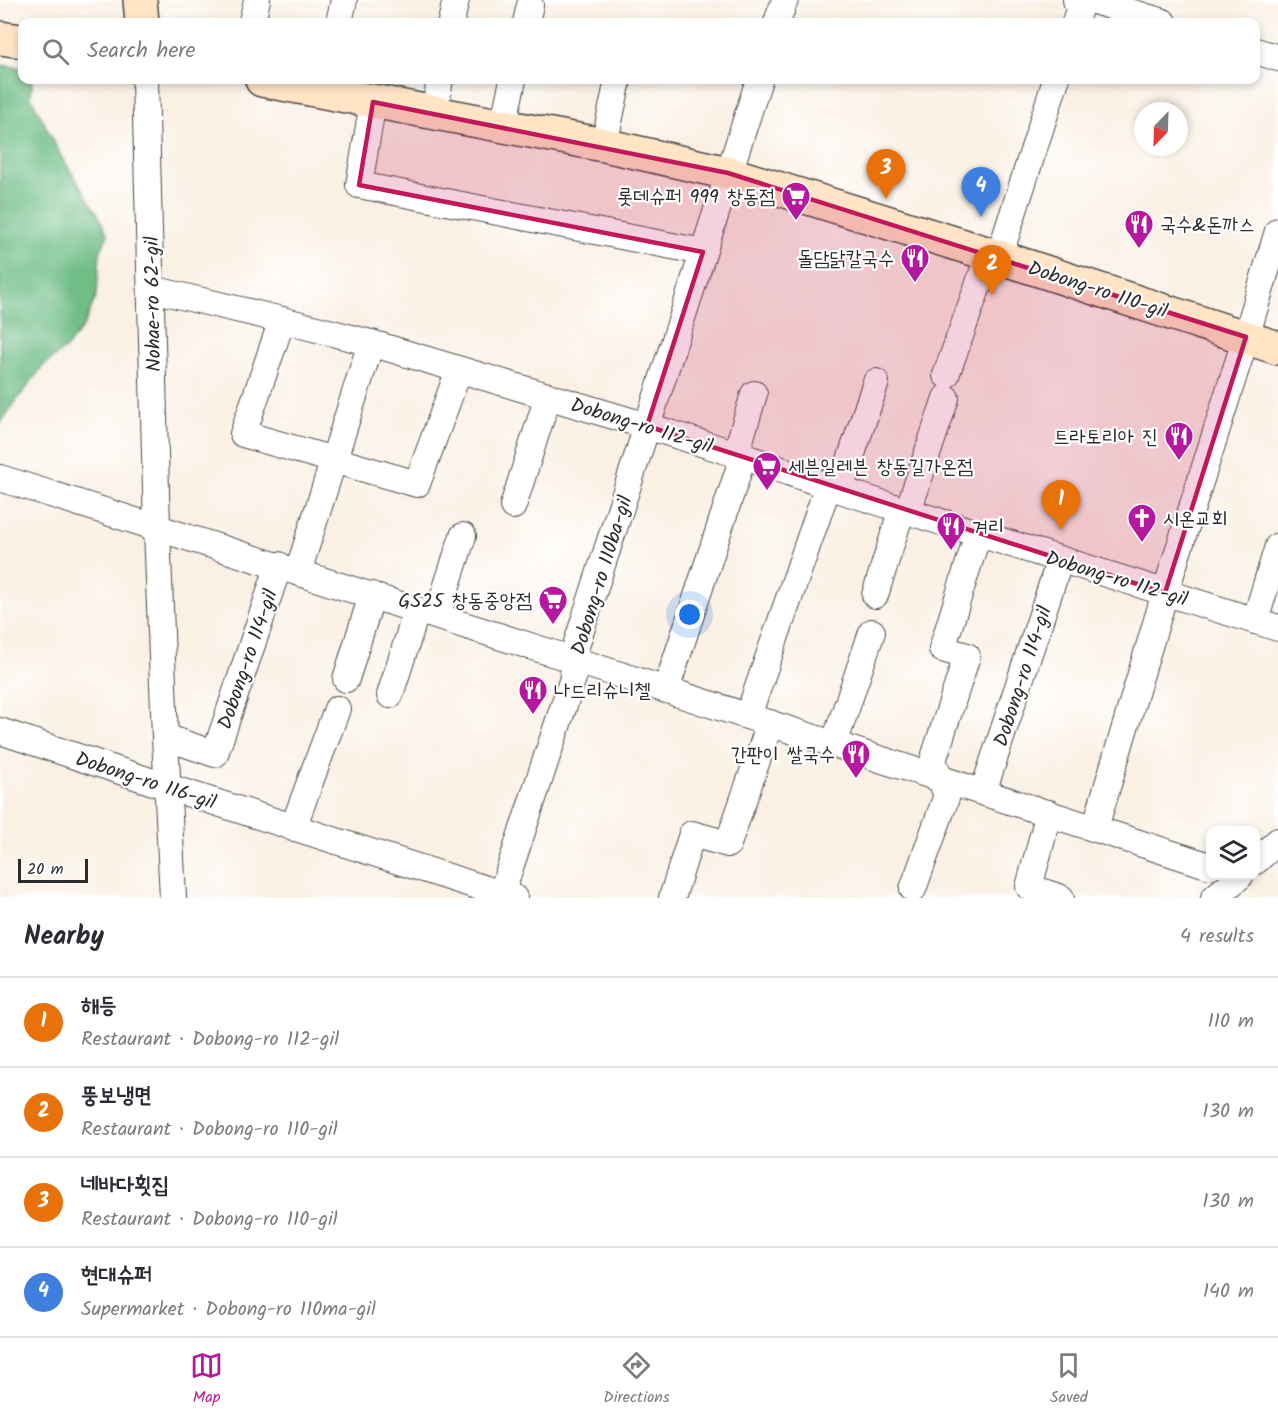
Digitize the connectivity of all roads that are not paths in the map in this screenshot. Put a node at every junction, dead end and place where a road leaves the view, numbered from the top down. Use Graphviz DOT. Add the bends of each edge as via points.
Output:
graph roads {
  1 [pos="140,0"];
  2 [pos="257,0"];
  3 [pos="344,0"];
  4 [pos="456,0"];
  5 [pos="785,0"];
  6 [pos="1076,0"];
  7 [pos="1091,0"];
  8 [pos="142,18"];
  9 [pos="253,18"];
  10 [pos="340,18"];
  11 [pos="452,18"];
  12 [pos="778,18"];
  13 [pos="1076,18"];
  14 [pos="1150,18"];
  15 [pos="0,38"];
  16 [pos="18,40"];
  17 [pos="1260,52"];
  18 [pos="1278,58"];
  19 [pos="146,84"];
  20 [pos="305,84"];
  21 [pos="439,84"];
  22 [pos="512,84"];
  23 [pos="617,84"];
  24 [pos="758,84"];
  25 [pos="1055,84"];
  26 [pos="326,86"];
  27 [pos="373,102"];
  28 [pos="434,113"];
  29 [pos="503,125"];
  30 [pos="604,145"];
  31 [pos="728,173"];
  32 [pos="1278,231"];
  33 [pos="703,252"];
  34 [pos="994,256"];
  35 [pos="152,290"];
  36 [pos="282,320"];
  37 [pos="1246,338"];
  38 [pos="371,343"];
  39 [pos="1278,348"];
  40 [pos="459,370"];
  41 [pos="876,382"];
  42 [pos="754,394"];
  43 [pos="548,396"];
  44 [pos="647,426"];
  45 [pos="739,455"];
  46 [pos="334,459"];
  47 [pos="0,478"];
  48 [pos="834,488"];
  49 [pos="513,506"];
  50 [pos="905,510"];
  51 [pos="158,528"];
  52 [pos="978,534"];
  53 [pos="463,536"];
  54 [pos="1278,546"];
  55 [pos="1060,560"];
  56 [pos="288,568"];
  57 [pos="1164,593"];
  58 [pos="372,595"];
  59 [pos="875,596"];
  60 [pos="427,613"];
  61 [pos="1267,625"];
  62 [pos="872,632"];
  63 [pos="574,660"];
  64 [pos="346,680"];
  65 [pos="666,690"];
  66 [pos="390,695"];
  67 [pos="337,709"];
  68 [pos="759,719"];
  69 [pos="0,731"];
  70 [pos="165,737"];
  71 [pos="834,744"];
  72 [pos="940,778"];
  73 [pos="168,787"];
  74 [pos="983,792"];
  75 [pos="1049,813"];
  76 [pos="293,828"];
  77 [pos="1095,828"];
  78 [pos="1278,842"];
  79 [pos="1260,858"];
  80 [pos="1206,865"];
  81 [pos="913,889"];
  82 [pos="505,897"];
  83 [pos="173,898"];
  84 [pos="672,898"];
  85 [pos="1061,898"];
  1 -- 8 [label="street"];
  2 -- 9 [label="street"];
  3 -- 10 [label="street"];
  4 -- 11 [label="street"];
  5 -- 12 [label="street"];
  6 -- 13 [label="street"];
  7 -- 14 [label="street"];
  15 -- 16 [label="street"];
  17 -- 18 [label="street"];
  19 -- 35 [label="street, Nohae-ro 62-gil"];
  20 -- 26 [label="street, Dobong-ro 110-gil"];
  21 -- 28 [label="street"];
  22 -- 29 [label="street"];
  23 -- 30 [label="street"];
  24 -- 31 [label="street, Dobong-ro 110ba-gil"];
  25 -- 34 [label="street"];
  26 -- 27 [label="street, Dobong-ro 110-gil"];
  27 -- 28 [label="street, Dobong-ro 110-gil"];
  27 -- 33 [label="street" via="358,185"];
  28 -- 29 [label="street, Dobong-ro 110-gil"];
  29 -- 30 [label="street, Dobong-ro 110-gil"];
  30 -- 31 [label="street, Dobong-ro 110-gil"];
  31 -- 33 [label="street, Dobong-ro 110ba-gil"];
  31 -- 34 [label="street, Dobong-ro 110-gil"];
  32 -- 37 [label="street"];
  33 -- 44 [label="street, Dobong-ro 110ba-gil"];
  34 -- 37 [label="street, Dobong-ro 110-gil"];
  34 -- 50 [label="street"];
  35 -- 36 [label="street, Dobong-ro 112-gil"];
  35 -- 51 [label="street, Nohae-ro 62-gil"];
  36 -- 38 [label="street, Dobong-ro 112-gil"];
  36 -- 46 [label="street" via="243,434"];
  37 -- 39 [label="street, Dobong-ro 110-gil"];
  37 -- 57 [label="street"];
  38 -- 40 [label="street, Dobong-ro 112-gil"];
  38 -- 46 [label="street"];
  40 -- 43 [label="street, Dobong-ro 112-gil"];
  40 -- 46 [label="street" via="417,484"];
  41 -- 48 [label="street"];
  42 -- 45 [label="street, Dobong-ro 112-gil"];
  43 -- 44 [label="street, Dobong-ro 112-gil"];
  43 -- 49 [label="street, Dobong-ro 112-gil"];
  44 -- 45 [label="street, Dobong-ro 112-gil"];
  44 -- 63 [label="street, Dobong-ro 110ba-gil"];
  45 -- 48 [label="street, Dobong-ro 112-gil"];
  45 -- 65 [label="street, Dobong-ro 112-gil"];
  46 -- 56 [label="street, Dobong-ro 114-gil"];
  47 -- 51 [label="street"];
  48 -- 50 [label="street, Dobong-ro 112-gil"];
  48 -- 68 [label="street"];
  50 -- 52 [label="street, Dobong-ro 112-gil"];
  50 -- 59 [label="street"];
  51 -- 56 [label="street, Dobong-ro 114-gil"];
  51 -- 70 [label="street, Nohae-ro 62-gil"];
  52 -- 55 [label="street, Dobong-ro 112-gil"];
  52 -- 72 [label="street" via="942,649 968,656 933,761"];
  53 -- 60 [label="street"];
  54 -- 61 [label="street, Dobong-ro 112-gil"];
  55 -- 57 [label="street, Dobong-ro 112-gil"];
  55 -- 74 [label="street, Dobong-ro 114-gil"];
  56 -- 58 [label="street, Dobong-ro 114-gil"];
  56 -- 70 [label="street, Dobong-ro 114-gil" via="215,754"];
  57 -- 61 [label="street, Dobong-ro 112-gil"];
  57 -- 77 [label="street"];
  58 -- 60 [label="street, Dobong-ro 114-gil"];
  58 -- 64 [label="street"];
  60 -- 63 [label="street, Dobong-ro 114-gil"];
  60 -- 66 [label="street"];
  62 -- 71 [label="street"];
  63 -- 65 [label="street, Dobong-ro 114-gil"];
  63 -- 82 [label="street, Dobong-ro 110ba-gil" via="573,678"];
  65 -- 68 [label="street, Dobong-ro 114-gil"];
  67 -- 76 [label="street"];
  68 -- 71 [label="street, Dobong-ro 114-gil"];
  68 -- 84 [label="street" via="728,844 693,834"];
  69 -- 73 [label="street, Dobong-ro 116-gil"];
  70 -- 73 [label="street, Nohae-ro 62-gil"];
  71 -- 72 [label="street, Dobong-ro 114-gil"];
  72 -- 74 [label="street, Dobong-ro 114-gil"];
  72 -- 81 [label="street" via="947,795"];
  73 -- 76 [label="street, Dobong-ro 116-gil"];
  73 -- 83 [label="street, Nohae-ro 62-gil"];
  74 -- 75 [label="street, Dobong-ro 114-gil"];
  75 -- 77 [label="street, Dobong-ro 114-gil"];
  75 -- 85 [label="street" via="1029,887"];
  76 -- 82 [label="street, Dobong-ro 116-gil"];
  77 -- 80 [label="street, Dobong-ro 114-gil"];
  78 -- 79 [label="street"];
}
